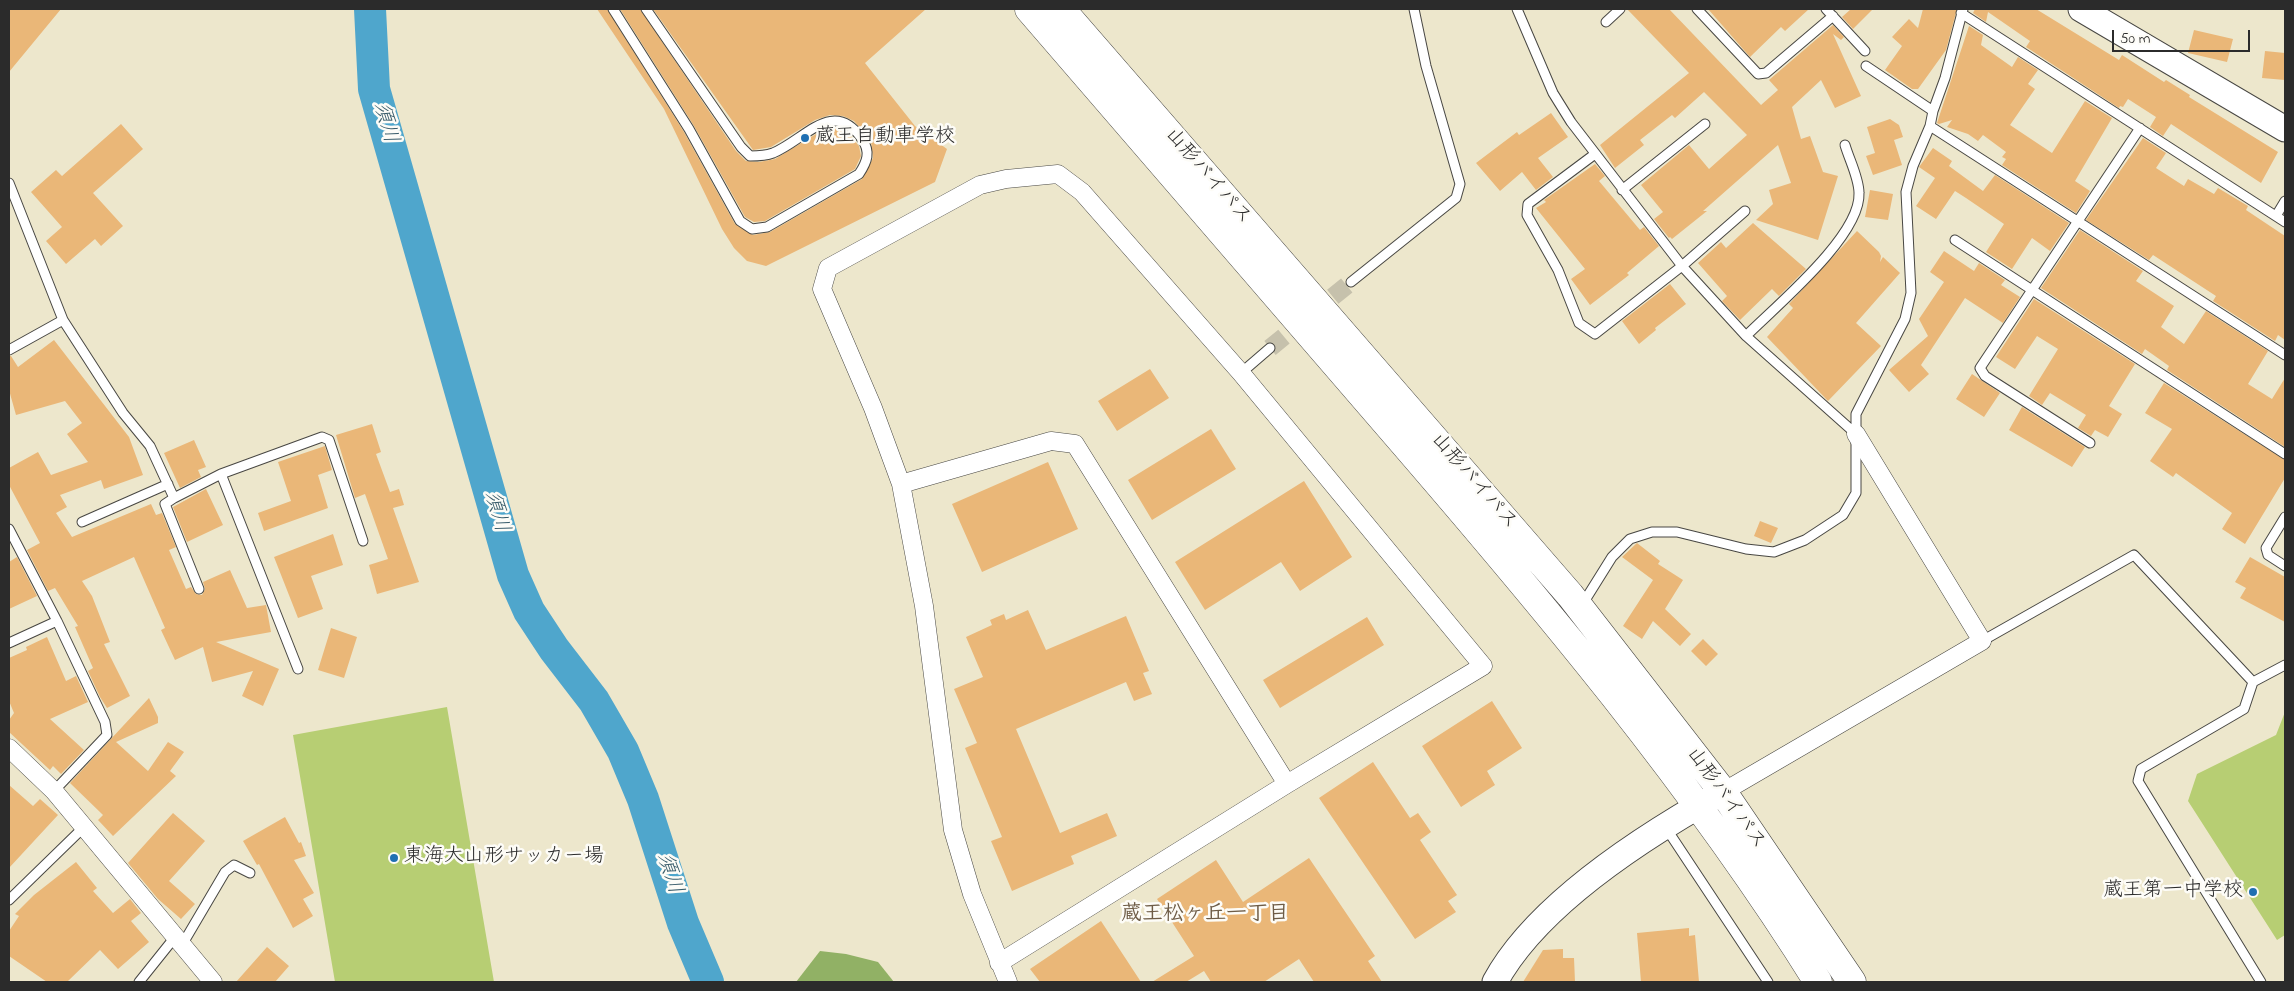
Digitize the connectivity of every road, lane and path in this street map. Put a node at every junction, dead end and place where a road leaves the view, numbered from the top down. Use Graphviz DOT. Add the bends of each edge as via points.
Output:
graph roads {
  1 [pos="613,9"];
  2 [pos="646,9"];
  3 [pos="1029,9"];
  4 [pos="1061,9"];
  5 [pos="1414,9"];
  6 [pos="1517,9"];
  7 [pos="1620,9"];
  8 [pos="1697,9"];
  9 [pos="1826,9"];
  10 [pos="2081,9"];
  11 [pos="1962,11"];
  12 [pos="1833,16"];
  13 [pos="1606,22"];
  14 [pos="1865,51"];
  15 [pos="1866,66"];
  16 [pos="1933,111"];
  17 [pos="1705,124"];
  18 [pos="1930,126"];
  19 [pos="2140,128"];
  20 [pos="2285,129"];
  21 [pos="1845,145"];
  22 [pos="1595,154"];
  23 [pos="9,183"];
  24 [pos="1622,190"];
  25 [pos="2285,201"];
  26 [pos="1745,211"];
  27 [pos="2276,216"];
  28 [pos="2077,221"];
  29 [pos="2285,222"];
  30 [pos="1955,240"];
  31 [pos="1682,266"];
  32 [pos="1351,282"];
  33 [pos="2031,289"];
  34 [pos="63,320"];
  35 [pos="1746,336"];
  36 [pos="1270,348"];
  37 [pos="9,350"];
  38 [pos="2285,355"];
  39 [pos="1241,373"];
  40 [pos="1856,434"];
  41 [pos="2090,443"];
  42 [pos="2285,454"];
  43 [pos="221,474"];
  44 [pos="168,484"];
  45 [pos="901,484"];
  46 [pos="174,498"];
  47 [pos="2285,517"];
  48 [pos="82,522"];
  49 [pos="9,529"];
  50 [pos="363,541"];
  51 [pos="2285,566"];
  52 [pos="199,589"];
  53 [pos="1580,608"];
  54 [pos="57,621"];
  55 [pos="1982,641"];
  56 [pos="9,643"];
  57 [pos="2285,666"];
  58 [pos="298,669"];
  59 [pos="2253,682"];
  60 [pos="9,748"];
  61 [pos="1287,784"];
  62 [pos="54,791"];
  63 [pos="1723,792"];
  64 [pos="1697,806"];
  65 [pos="1665,826"];
  66 [pos="84,827"];
  67 [pos="250,872"];
  68 [pos="9,900"];
  69 [pos="178,941"];
  70 [pos="1000,963"];
  71 [pos="139,982"];
  72 [pos="213,982"];
  73 [pos="1008,982"];
  74 [pos="1495,982"];
  75 [pos="1768,982"];
  76 [pos="1818,982"];
  77 [pos="1852,982"];
  78 [pos="2261,982"];
  1 -- 2 [label="lane" via="689,129 740,221 752,230 767,226 859,174 868,160 866,145 854,128 842,121 827,122 764,156 750,156"];
  3 -- 64 [label="highway, 山形バイパス" via="1463,512 1557,626"];
  4 -- 53 [label="highway, 山形バイパス" via="1512,525"];
  5 -- 32 [label="lane" via="1426,66 1460,184 1456,198"];
  6 -- 22 [label="lane" via="1553,93"];
  7 -- 13 [label="lane"];
  8 -- 12 [label="lane" via="1758,74 1766,72"];
  9 -- 12 [label="lane"];
  10 -- 20 [label="street"];
  11 -- 16 [label="lane"];
  11 -- 19 [label="lane"];
  12 -- 14 [label="lane"];
  15 -- 16 [label="lane"];
  16 -- 18 [label="lane"];
  17 -- 24 [label="lane"];
  18 -- 28 [label="lane"];
  18 -- 40 [label="lane" via="1906,192 1911,293 1905,319 1856,414"];
  19 -- 27 [label="lane"];
  19 -- 28 [label="lane"];
  21 -- 35 [label="lane" via="1859,192 1854,219 1838,244"];
  22 -- 24 [label="lane"];
  22 -- 31 [label="lane" via="1528,204 1527,215 1558,270 1579,323 1594,334"];
  23 -- 34 [label="lane"];
  24 -- 31 [label="lane"];
  25 -- 27 [label="lane"];
  26 -- 31 [label="lane"];
  27 -- 29 [label="lane"];
  28 -- 33 [label="lane"];
  28 -- 38 [label="lane"];
  30 -- 33 [label="lane"];
  31 -- 35 [label="lane"];
  33 -- 41 [label="lane" via="1980,368 1985,376"];
  33 -- 42 [label="lane"];
  34 -- 37 [label="lane"];
  34 -- 44 [label="lane" via="123,413 150,446"];
  35 -- 40 [label="lane"];
  36 -- 39 [label="lane"];
  39 -- 45 [label="street" via="1082,192 1058,174 980,185 828,268 822,289 873,408"];
  39 -- 61 [label="street" via="1483,666"];
  40 -- 53 [label="lane" via="1856,493 1843,515 1806,540 1774,552 1676,532 1652,532 1630,539 1612,558"];
  40 -- 55 [label="street"];
  43 -- 46 [label="lane"];
  43 -- 50 [label="lane" via="322,437 330,440"];
  43 -- 58 [label="lane"];
  44 -- 46 [label="lane"];
  44 -- 48 [label="lane"];
  45 -- 61 [label="street" via="1051,440 1075,444"];
  45 -- 70 [label="street" via="924,606 954,830 972,894"];
  46 -- 52 [label="lane" via="165,504"];
  47 -- 51 [label="lane" via="2266,548 2268,555"];
  49 -- 54 [label="lane"];
  53 -- 63 [label="highway, 山形バイパス"];
  54 -- 56 [label="lane"];
  54 -- 62 [label="lane" via="105,722 107,735"];
  55 -- 59 [label="lane" via="2134,555"];
  55 -- 63 [label="street"];
  57 -- 59 [label="lane"];
  59 -- 78 [label="lane" via="2244,709 2141,769 2138,780"];
  60 -- 62 [label="street"];
  61 -- 70 [label="street"];
  62 -- 66 [label="street"];
  63 -- 64 [label="street"];
  63 -- 77 [label="highway, 山形バイパス"];
  64 -- 65 [label="street"];
  64 -- 76 [label="highway, 山形バイパス" via="1789,935"];
  65 -- 74 [label="street" via="1577,888 1536,927 1504,965"];
  65 -- 75 [label="lane"];
  66 -- 68 [label="lane"];
  66 -- 69 [label="street"];
  67 -- 69 [label="lane" via="234,865 225,872"];
  69 -- 71 [label="lane"];
  69 -- 72 [label="street"];
  70 -- 73 [label="street"];
}
